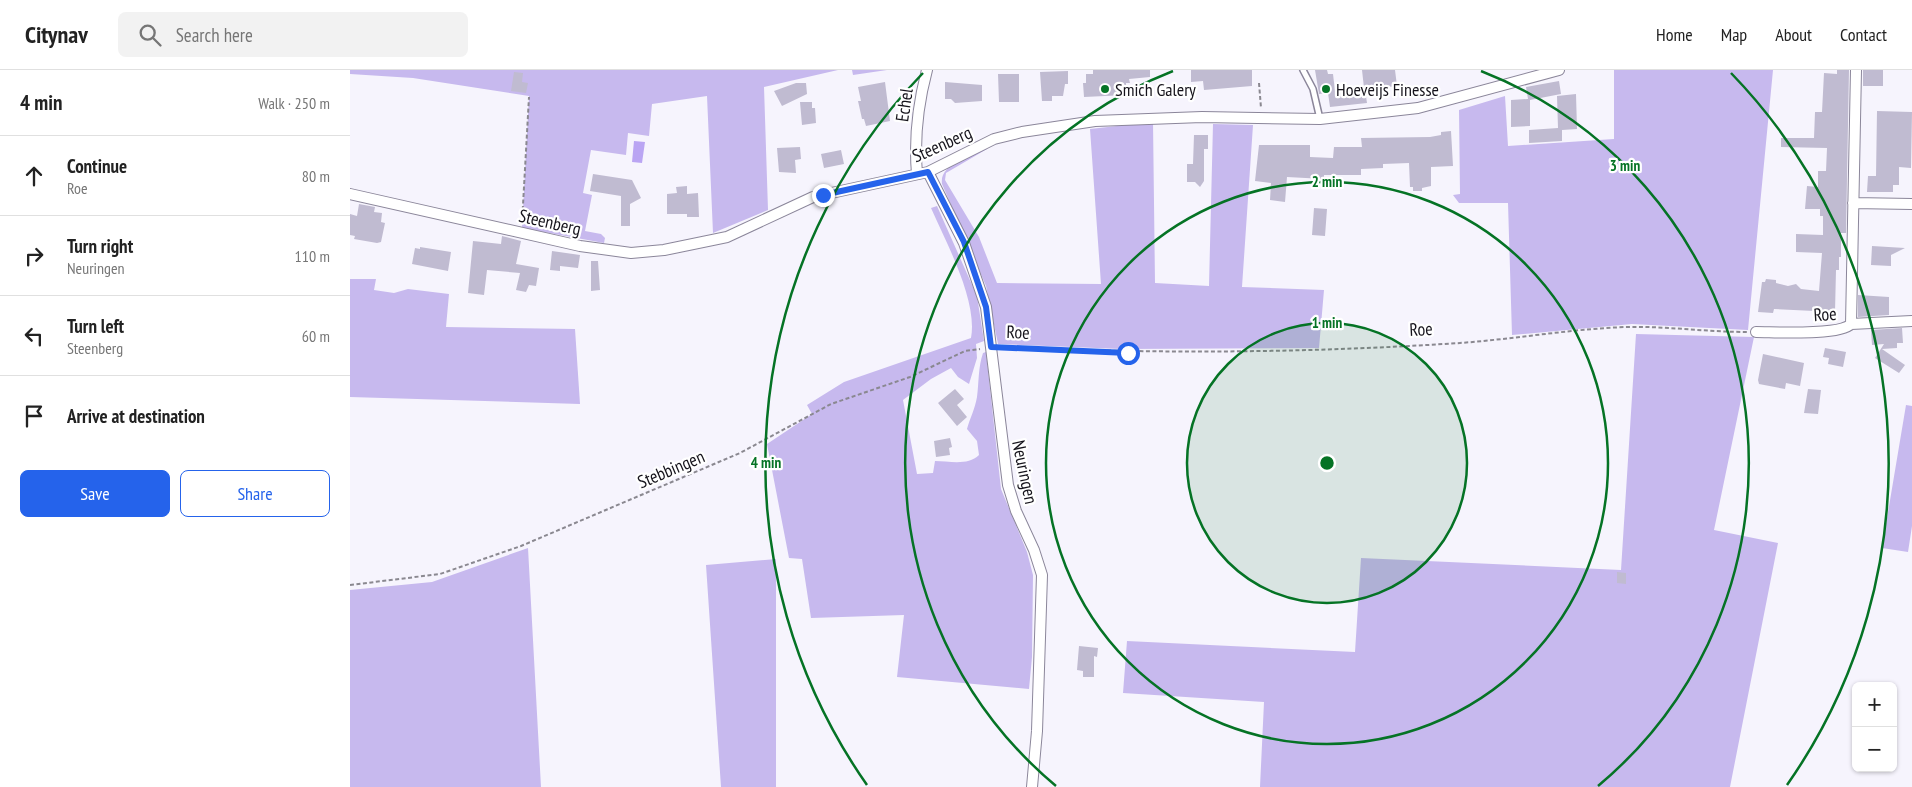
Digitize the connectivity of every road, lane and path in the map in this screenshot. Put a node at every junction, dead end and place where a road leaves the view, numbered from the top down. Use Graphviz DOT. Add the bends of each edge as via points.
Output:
graph roads {
  1 [pos="927,70"];
  2 [pos="1302,70"];
  3 [pos="1559,70"];
  4 [pos="1856,70"];
  5 [pos="1259,83"];
  6 [pos="529,97"];
  7 [pos="1261,118"];
  8 [pos="1320,119"];
  9 [pos="928,172"];
  10 [pos="917,174"];
  11 [pos="350,194"];
  12 [pos="1853,203"];
  13 [pos="1912,204"];
  14 [pos="522,233"];
  15 [pos="1912,321"];
  16 [pos="1851,324"];
  17 [pos="1756,332"];
  18 [pos="991,347"];
  19 [pos="350,585"];
  20 [pos="1032,787"];
  1 -- 10 [label="street, Echel" via="918,120"];
  2 -- 8 [label="lane" via="1312,89"];
  3 -- 8 [label="street, Steenberg" via="1421,108"];
  4 -- 12 [label="street, Roe"];
  5 -- 7 [label="path"];
  6 -- 14 [label="path"];
  7 -- 8 [label="street, Steenberg"];
  7 -- 9 [label="street, Steenberg" via="1164,117 1058,125 994,139"];
  9 -- 10 [label="street, Steenberg"];
  9 -- 18 [label="street, Neuringen" via="964,242 986,307"];
  10 -- 14 [label="street, Steenberg" via="813,197 727,237 664,250 631,253"];
  11 -- 14 [label="street, Steenberg"];
  12 -- 13 [label="street"];
  12 -- 16 [label="street, Roe"];
  15 -- 16 [label="street, Roe"];
  16 -- 17 [label="street, Roe" via="1834,330"];
  17 -- 18 [label="path, Roe" via="1627,327 1462,343 1307,351 1128,353"];
  18 -- 19 [label="path, Stebbingen" via="965,351 910,377 832,404 714,465 471,564 421,578"];
  18 -- 20 [label="street, Neuringen" via="1008,486 1042,575"];
}
